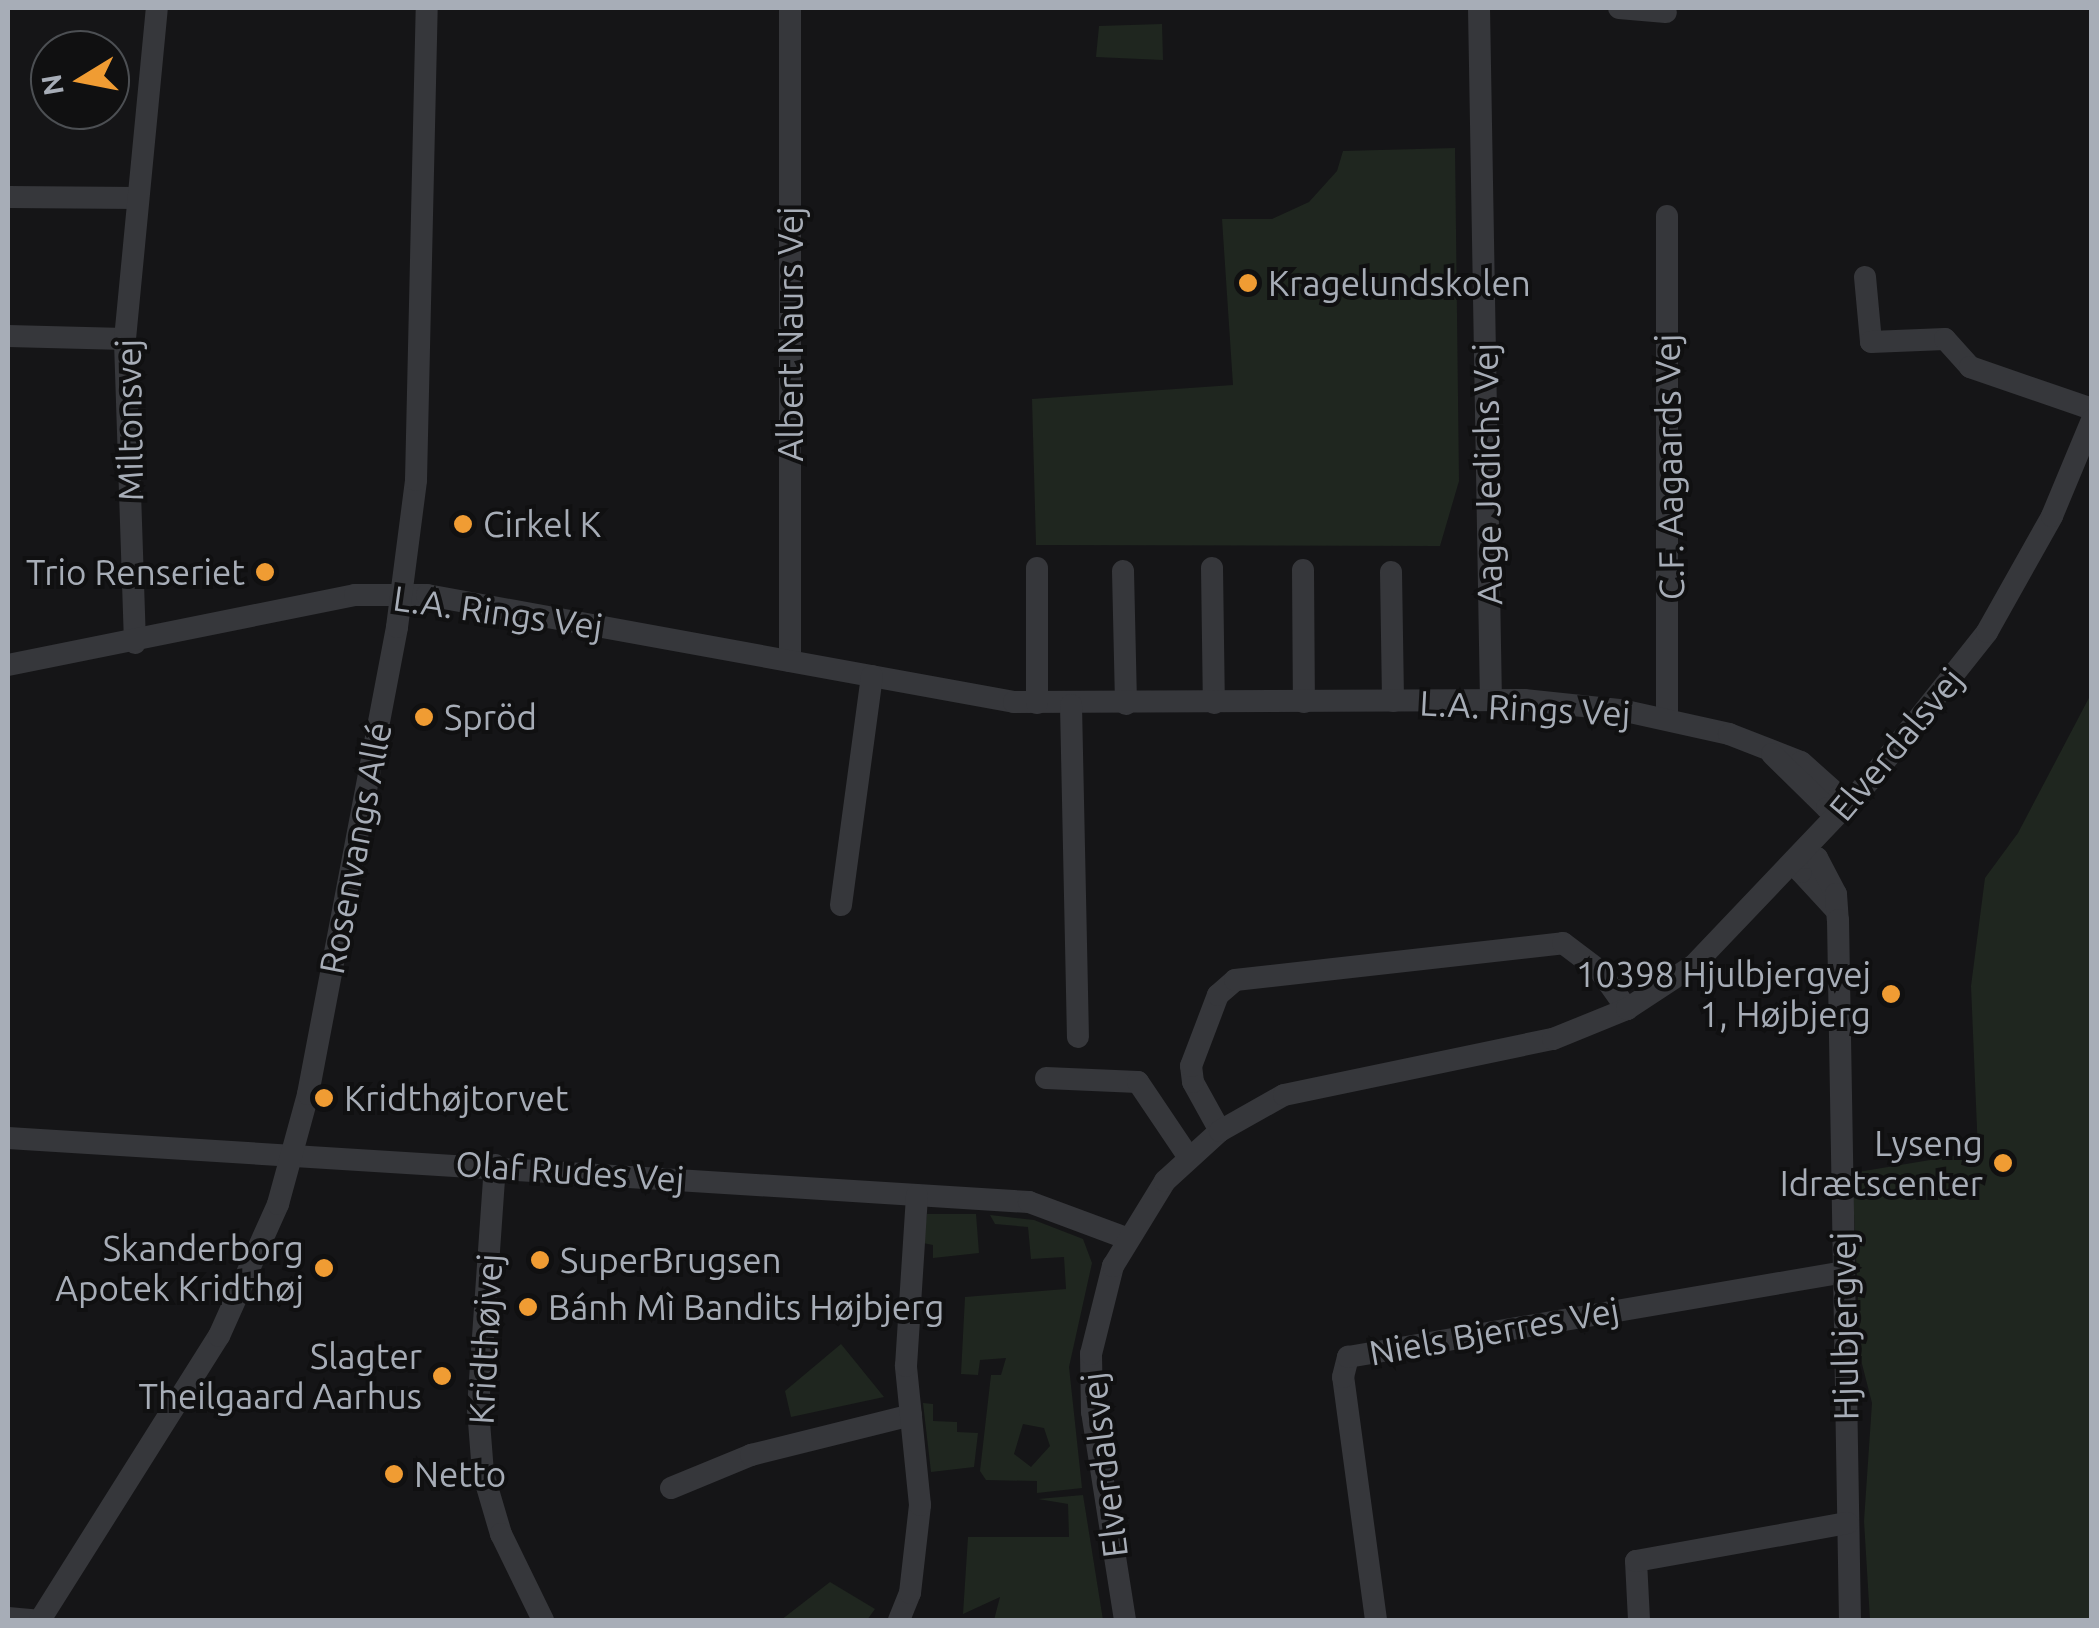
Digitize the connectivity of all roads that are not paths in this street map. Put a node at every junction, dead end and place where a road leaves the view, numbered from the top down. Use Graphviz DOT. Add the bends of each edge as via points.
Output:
graph roads {
  1 [pos="158,8"];
  2 [pos="427,8"];
  3 [pos="790,8"];
  4 [pos="1480,8"];
  5 [pos="1619,8"];
  6 [pos="1666,12"];
  7 [pos="8,197"];
  8 [pos="138,198"];
  9 [pos="1666,216"];
  10 [pos="1866,277"];
  11 [pos="8,336"];
  12 [pos="125,340"];
  13 [pos="2092,409"];
  14 [pos="2092,420"];
  15 [pos="1037,568"];
  16 [pos="1212,568"];
  17 [pos="1303,570"];
  18 [pos="1124,572"];
  19 [pos="1390,572"];
  20 [pos="404,593"];
  21 [pos="135,643"];
  22 [pos="790,661"];
  23 [pos="8,665"];
  24 [pos="872,676"];
  25 [pos="1492,700"];
  26 [pos="1304,702"];
  27 [pos="1393,702"];
  28 [pos="1037,703"];
  29 [pos="1214,703"];
  30 [pos="1126,704"];
  31 [pos="1070,705"];
  32 [pos="1668,718"];
  33 [pos="1842,809"];
  34 [pos="1800,857"];
  35 [pos="841,905"];
  36 [pos="1627,1009"];
  37 [pos="1078,1037"];
  38 [pos="1046,1078"];
  39 [pos="1220,1131"];
  40 [pos="8,1138"];
  41 [pos="293,1154"];
  42 [pos="1188,1156"];
  43 [pos="495,1166"];
  44 [pos="918,1195"];
  45 [pos="1126,1238"];
  46 [pos="1844,1272"];
  47 [pos="912,1415"];
  48 [pos="671,1488"];
  49 [pos="1848,1524"];
  50 [pos="8,1618"];
  51 [pos="36,1620"];
  52 [pos="543,1620"];
  53 [pos="899,1620"];
  54 [pos="1125,1620"];
  55 [pos="1376,1620"];
  56 [pos="1639,1620"];
  57 [pos="1850,1620"];
  1 -- 8 [label="street, Miltonsvej"];
  2 -- 20 [label="street, Rosenvangs Allé" via="422,351"];
  3 -- 22 [label="street, Albert Naurs Vej"];
  4 -- 25 [label="street, Aage Jedichs Vej"];
  5 -- 6 [label="street"];
  7 -- 8 [label="street"];
  8 -- 12 [label="street, Miltonsvej"];
  9 -- 32 [label="street, C.F. Aagaards Vej"];
  10 -- 13 [label="street" via="1872,342 1945,339 1970,367"];
  11 -- 12 [label="street"];
  12 -- 21 [label="street, Miltonsvej"];
  14 -- 33 [label="street, Elverdalsvej" via="2052,516 1987,632"];
  15 -- 28 [label="street"];
  16 -- 29 [label="street"];
  17 -- 26 [label="street"];
  18 -- 30 [label="street"];
  19 -- 27 [label="street, L.A. Rings Vej"];
  20 -- 21 [label="street, L.A. Rings Vej" via="355,596"];
  20 -- 22 [label="street, L.A. Rings Vej"];
  20 -- 41 [label="street, Rosenvangs Allé"];
  21 -- 23 [label="street, L.A. Rings Vej"];
  22 -- 24 [label="street, L.A. Rings Vej"];
  24 -- 28 [label="street, L.A. Rings Vej"];
  24 -- 35 [label="street"];
  25 -- 27 [label="street, L.A. Rings Vej"];
  25 -- 32 [label="street, L.A. Rings Vej"];
  26 -- 27 [label="street, L.A. Rings Vej"];
  26 -- 29 [label="street, L.A. Rings Vej"];
  28 -- 31 [label="street, L.A. Rings Vej"];
  29 -- 30 [label="street, L.A. Rings Vej"];
  30 -- 31 [label="street, L.A. Rings Vej"];
  31 -- 37 [label="street"];
  32 -- 33 [label="street, L.A. Rings Vej" via="1801,762 1839,796"];
  33 -- 34 [label="street, Elverdalsvej"];
  34 -- 36 [label="street, Elverdalsvej" via="1694,966"];
  34 -- 46 [label="street, Hjulbjergvej" via="1801,872 1837,911"];
  36 -- 39 [label="street, Elverdalsvej" via="1528,1047 1325,1082"];
  36 -- 39 [label="street" via="1582,952 1562,943 1234,980 1218,995 1192,1066 1193,1082"];
  38 -- 42 [label="street" via="1138,1082"];
  39 -- 42 [label="street, Elverdalsvej"];
  40 -- 41 [label="street, Olaf Rudes Vej"];
  41 -- 43 [label="street, Olaf Rudes Vej"];
  41 -- 51 [label="street, Rosenvangs Allé" via="219,1336"];
  42 -- 45 [label="street, Elverdalsvej"];
  43 -- 44 [label="street, Olaf Rudes Vej"];
  43 -- 52 [label="street, Kridthøjvej" via="478,1409 483,1473 501,1534"];
  44 -- 45 [label="street, Olaf Rudes Vej" via="1029,1202"];
  44 -- 47 [label="street" via="906,1323"];
  45 -- 54 [label="street, Elverdalsvej" via="1102,1297 1090,1380"];
  46 -- 49 [label="street, Hjulbjergvej"];
  46 -- 55 [label="street, Niels Bjerres Vej" via="1348,1357 1343,1377"];
  47 -- 48 [label="street" via="750,1454"];
  47 -- 53 [label="street" via="920,1505 910,1593"];
  49 -- 56 [label="street" via="1636,1561"];
  49 -- 57 [label="street, Hjulbjergvej"];
  50 -- 51 [label="street"];
}
